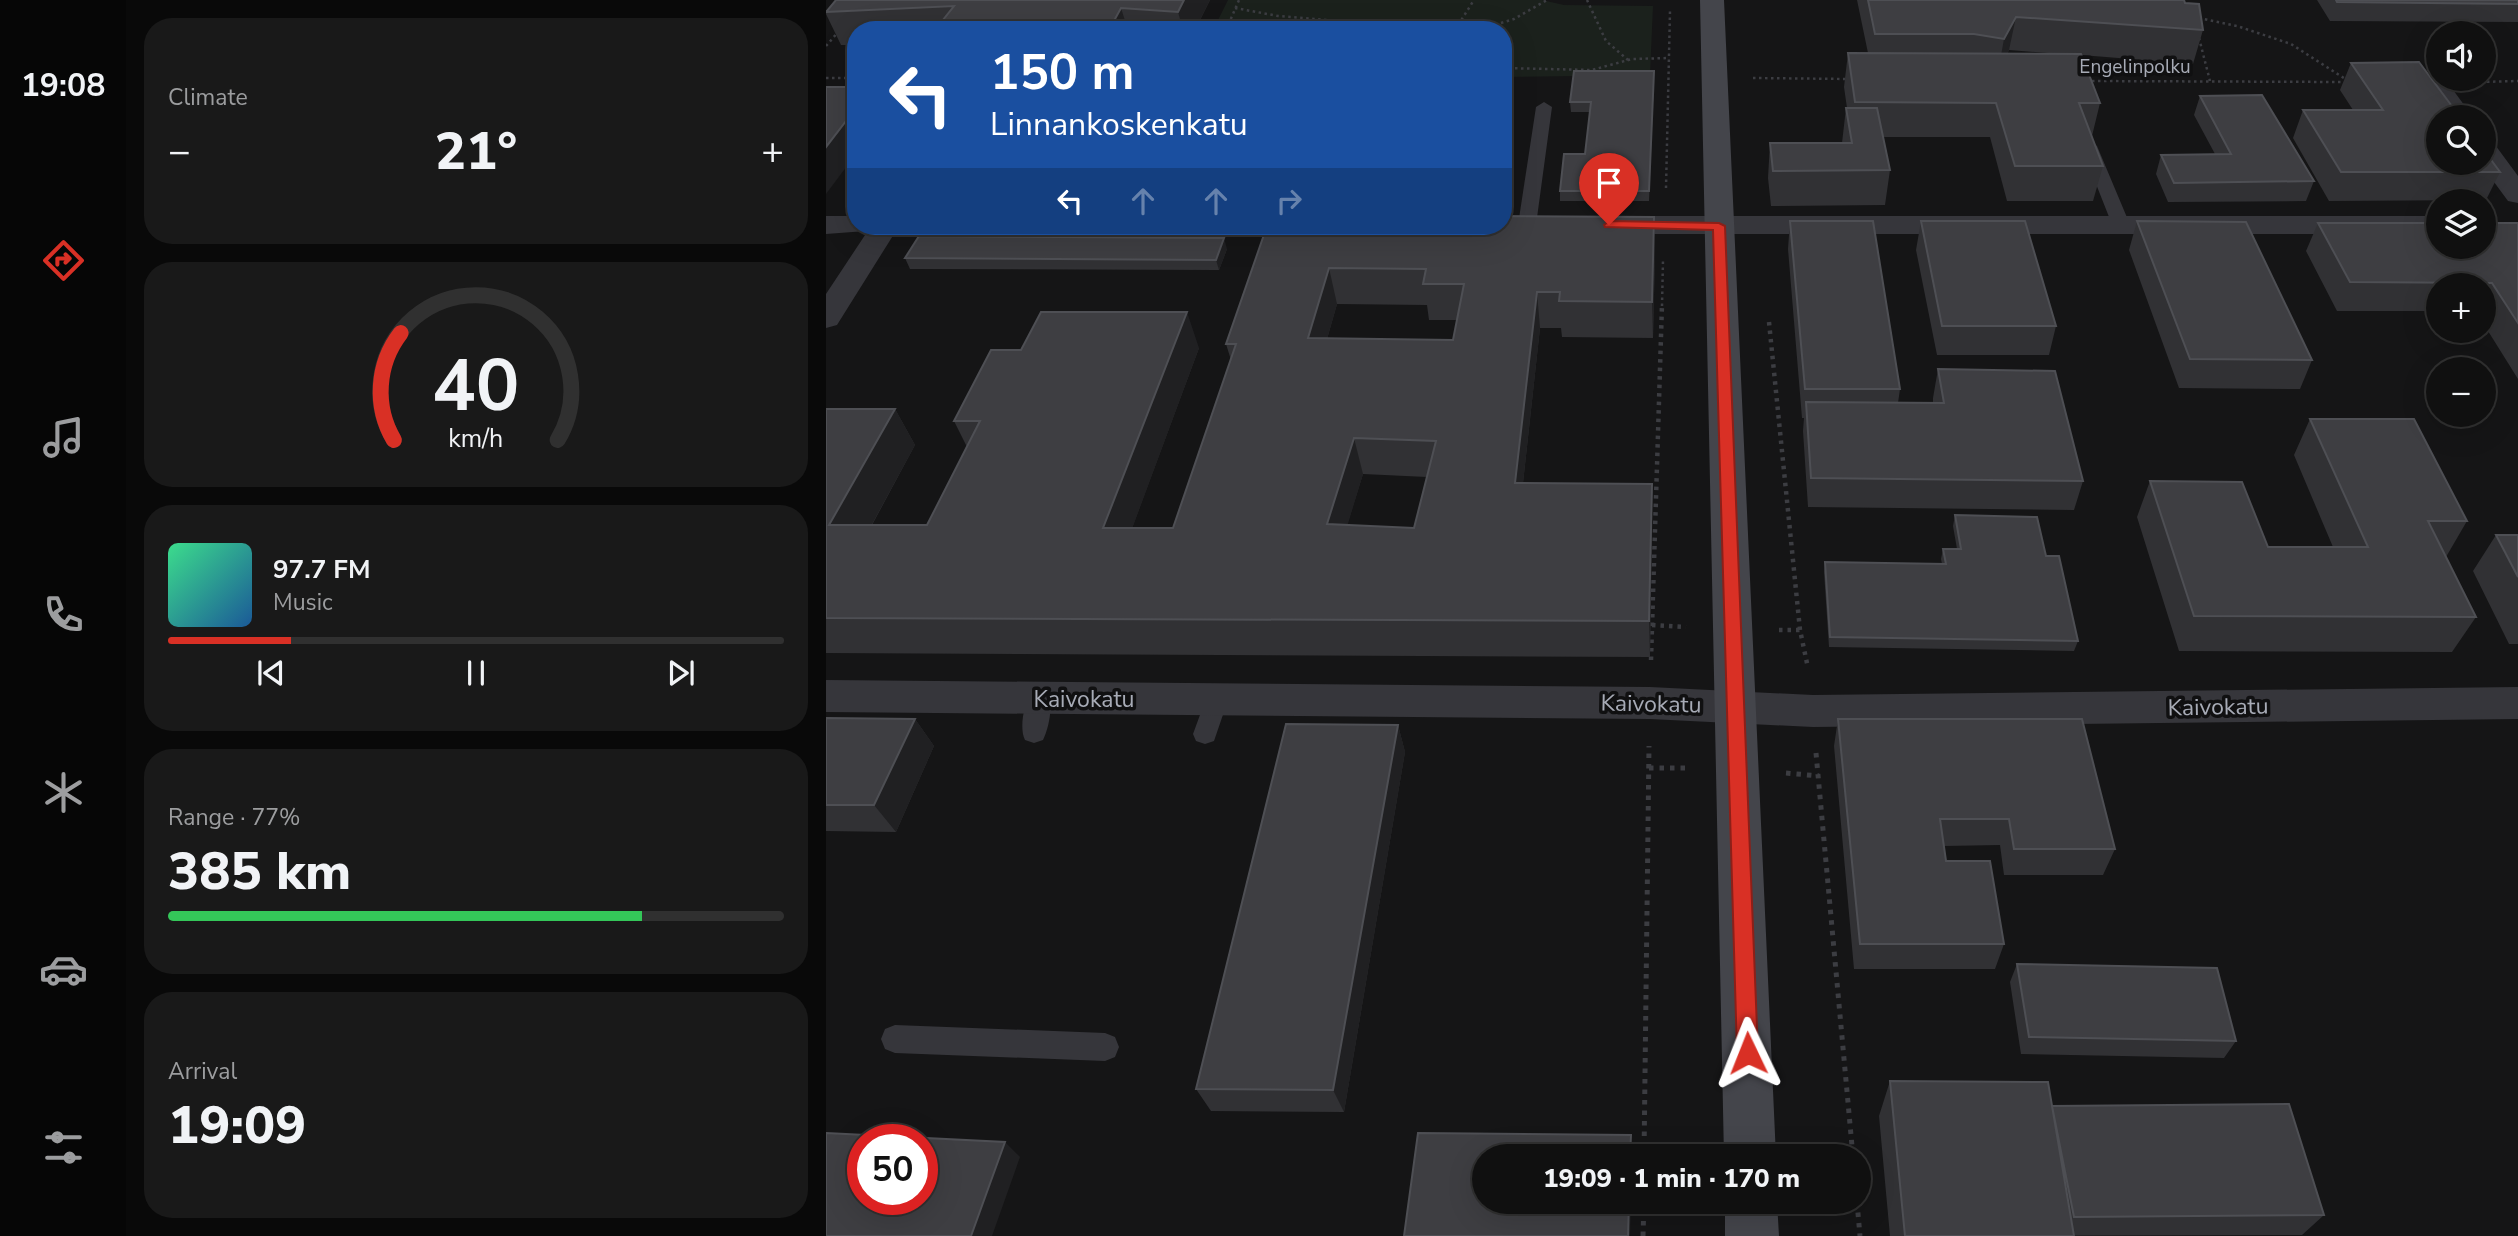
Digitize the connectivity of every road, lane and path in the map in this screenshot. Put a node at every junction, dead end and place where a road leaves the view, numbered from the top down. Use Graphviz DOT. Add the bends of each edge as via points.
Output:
graph roads {
  1 [pos="1239,0"];
  2 [pos="1474,0"];
  3 [pos="1547,0"];
  4 [pos="1587,0"];
  5 [pos="1670,0"];
  6 [pos="1712,0"];
  7 [pos="1235,8"];
  8 [pos="1230,21"];
  9 [pos="1341,21"];
  10 [pos="1460,21"];
  11 [pos="1507,21"];
  12 [pos="842,28"];
  13 [pos="826,46"];
  14 [pos="1668,58"];
  15 [pos="1628,60"];
  16 [pos="1751,65"];
  17 [pos="1512,68"];
  18 [pos="826,78"];
  19 [pos="847,78"];
  20 [pos="1752,78"];
  21 [pos="1858,79"];
  22 [pos="2075,80"];
  23 [pos="2210,81"];
  24 [pos="1753,91"];
  25 [pos="1545,107"];
  26 [pos="2090,146"];
  27 [pos="2496,165"];
  28 [pos="2518,195"];
  29 [pos="826,225"];
  30 [pos="847,225"];
  31 [pos="1515,225"];
  32 [pos="1665,225"];
  33 [pos="2426,225"];
  34 [pos="1719,226"];
  35 [pos="2122,227"];
  36 [pos="879,235"];
  37 [pos="1768,317"];
  38 [pos="826,318"];
  39 [pos="826,696"];
  40 [pos="1650,703"];
  41 [pos="2518,703"];
  42 [pos="1735,706"];
  43 [pos="1813,711"];
  44 [pos="895,1039"];
  45 [pos="1105,1047"];
  46 [pos="1644,1144"];
  47 [pos="1750,1144"];
  48 [pos="1852,1144"];
  49 [pos="1643,1214"];
  50 [pos="1751,1214"];
  51 [pos="1858,1214"];
  52 [pos="1643,1236"];
  53 [pos="1752,1236"];
  54 [pos="1860,1236"];
  1 -- 7 [label="path"];
  2 -- 10 [label="path"];
  3 -- 11 [label="path"];
  4 -- 15 [label="path" via="1606,41"];
  5 -- 14 [label="path"];
  6 -- 34 [label="main road"];
  7 -- 8 [label="path"];
  7 -- 9 [label="path"];
  12 -- 13 [label="path"];
  14 -- 15 [label="path"];
  14 -- 32 [label="path"];
  15 -- 17 [label="path" via="1592,71"];
  16 -- 20 [label="path"];
  18 -- 19 [label="path"];
  20 -- 21 [label="path"];
  20 -- 24 [label="path"];
  22 -- 23 [label="path, Engelinpolku"];
  23 -- 23 [label="path, Engelinpolku" via="2349,82 2291,44 2194,17"];
  25 -- 31 [label="lane"];
  26 -- 35 [label="lane"];
  27 -- 28 [label="street"];
  29 -- 30 [label="street"];
  31 -- 32 [label="street"];
  32 -- 34 [label="street"];
  32 -- 40 [label="path"];
  33 -- 35 [label="street"];
  34 -- 35 [label="street"];
  34 -- 42 [label="main road"];
  36 -- 38 [label="street"];
  37 -- 43 [label="path" via="1800,630"];
  39 -- 40 [label="street, Kaivokatu" via="1036,716 1211,717"];
  40 -- 42 [label="street, Kaivokatu"];
  40 -- 46 [label="path"];
  41 -- 43 [label="street, Kaivokatu"];
  42 -- 43 [label="street, Kaivokatu"];
  42 -- 47 [label="main road"];
  43 -- 48 [label="path"];
  44 -- 45 [label="lane"];
  49 -- 52 [label="path"];
  50 -- 53 [label="main road"];
  51 -- 54 [label="path"];
}
